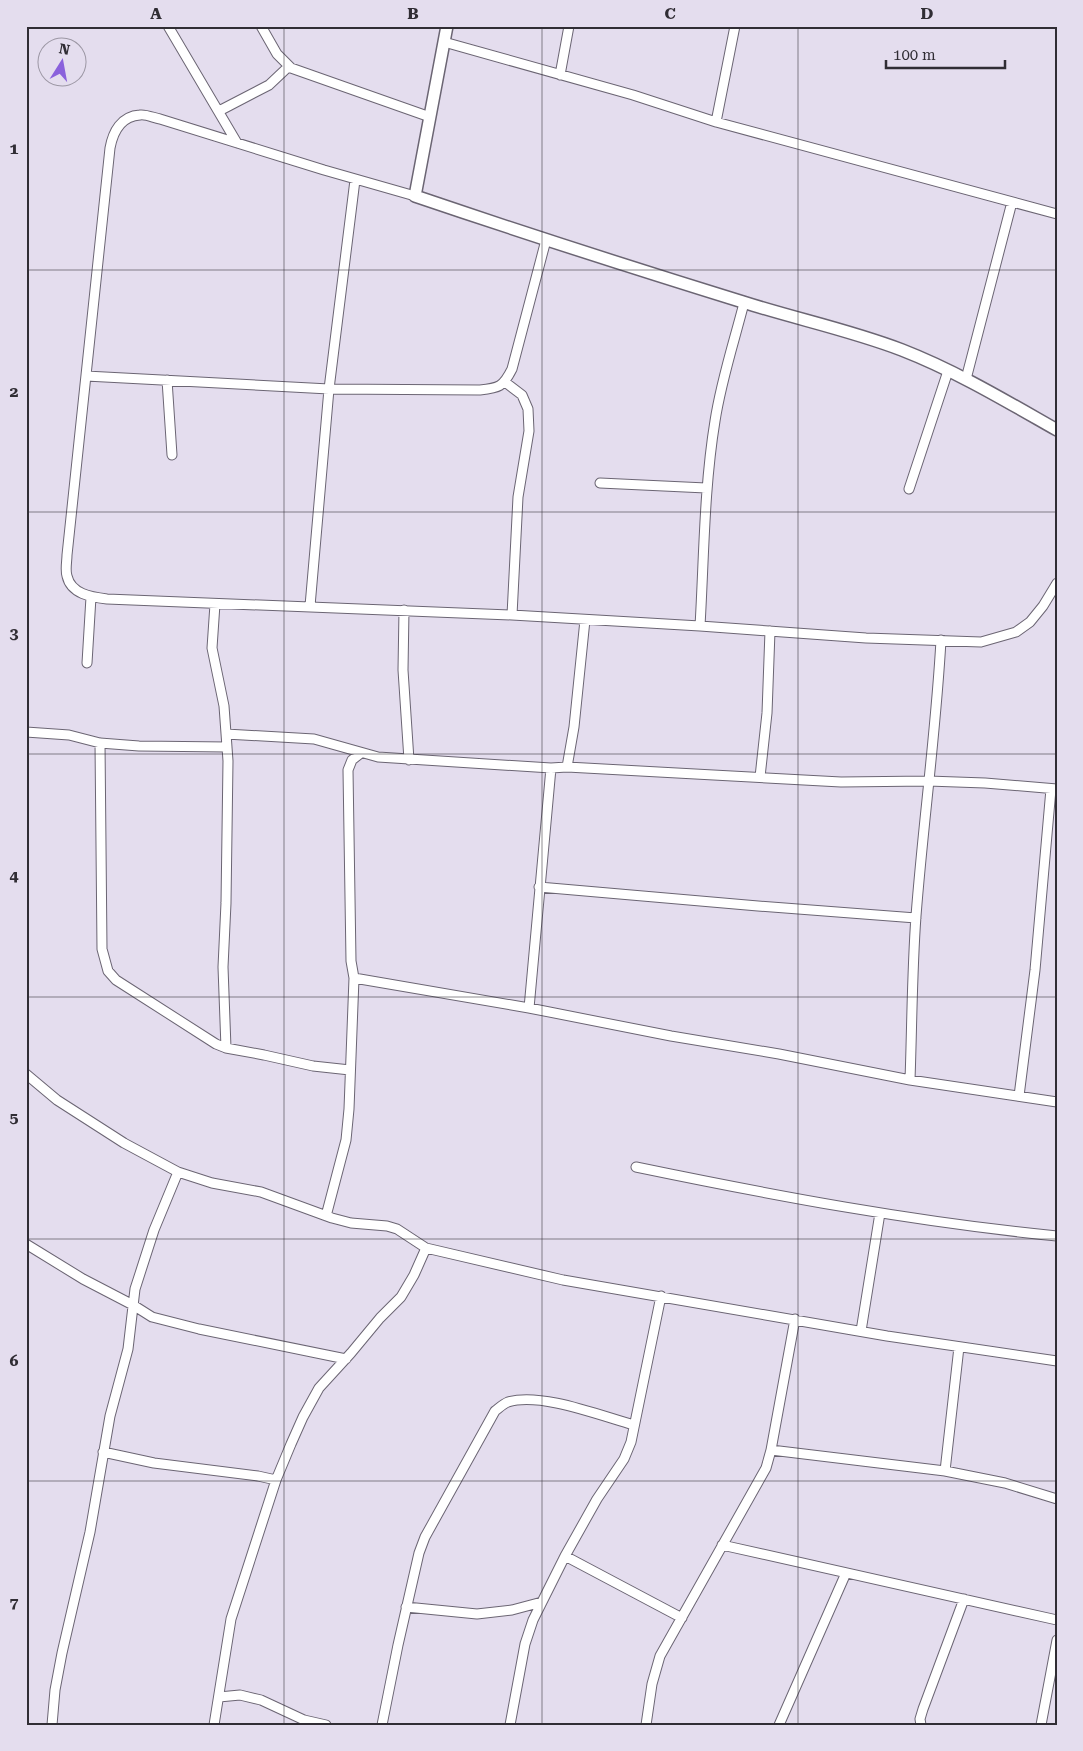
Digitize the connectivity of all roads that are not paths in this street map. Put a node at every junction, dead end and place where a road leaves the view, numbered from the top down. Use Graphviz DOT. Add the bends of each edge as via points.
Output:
graph roads {
  1 [pos="168,26"];
  2 [pos="261,26"];
  3 [pos="447,26"];
  4 [pos="569,26"];
  5 [pos="735,26"];
  6 [pos="444,42"];
  7 [pos="291,68"];
  8 [pos="560,76"];
  9 [pos="218,112"];
  10 [pos="430,116"];
  11 [pos="716,122"];
  12 [pos="237,143"];
  13 [pos="355,180"];
  14 [pos="415,196"];
  15 [pos="1012,202"];
  16 [pos="1057,214"];
  17 [pos="546,240"];
  18 [pos="744,303"];
  19 [pos="948,371"];
  20 [pos="86,376"];
  21 [pos="966,379"];
  22 [pos="168,380"];
  23 [pos="506,382"];
  24 [pos="329,389"];
  25 [pos="1057,430"];
  26 [pos="172,455"];
  27 [pos="600,483"];
  28 [pos="706,488"];
  29 [pos="909,489"];
  30 [pos="1057,583"];
  31 [pos="91,597"];
  32 [pos="215,604"];
  33 [pos="310,606"];
  34 [pos="404,610"];
  35 [pos="512,615"];
  36 [pos="585,620"];
  37 [pos="700,626"];
  38 [pos="770,631"];
  39 [pos="941,640"];
  40 [pos="88,663"];
  41 [pos="26,732"];
  42 [pos="226,734"];
  43 [pos="100,743"];
  44 [pos="228,747"];
  45 [pos="361,753"];
  46 [pos="408,760"];
  47 [pos="567,767"];
  48 [pos="551,768"];
  49 [pos="760,777"];
  50 [pos="928,781"];
  51 [pos="1054,789"];
  52 [pos="539,887"];
  53 [pos="916,918"];
  54 [pos="354,978"];
  55 [pos="529,1008"];
  56 [pos="226,1048"];
  57 [pos="350,1070"];
  58 [pos="26,1074"];
  59 [pos="910,1080"];
  60 [pos="1019,1096"];
  61 [pos="1057,1102"];
  62 [pos="636,1167"];
  63 [pos="178,1172"];
  64 [pos="880,1214"];
  65 [pos="326,1216"];
  66 [pos="1057,1236"];
  67 [pos="26,1244"];
  68 [pos="426,1248"];
  69 [pos="661,1296"];
  70 [pos="133,1305"];
  71 [pos="795,1320"];
  72 [pos="861,1331"];
  73 [pos="959,1347"];
  74 [pos="346,1359"];
  75 [pos="1057,1361"];
  76 [pos="634,1426"];
  77 [pos="771,1450"];
  78 [pos="104,1452"];
  79 [pos="945,1471"];
  80 [pos="276,1480"];
  81 [pos="1057,1499"];
  82 [pos="722,1544"];
  83 [pos="565,1556"];
  84 [pos="846,1573"];
  85 [pos="964,1598"];
  86 [pos="542,1602"];
  87 [pos="406,1607"];
  88 [pos="682,1618"];
  89 [pos="1057,1620"];
  90 [pos="1057,1640"];
  91 [pos="219,1697"];
  92 [pos="300,1722"];
  93 [pos="52,1725"];
  94 [pos="214,1725"];
  95 [pos="326,1725"];
  96 [pos="382,1725"];
  97 [pos="510,1725"];
  98 [pos="646,1725"];
  99 [pos="779,1725"];
  100 [pos="920,1725"];
  101 [pos="1041,1725"];
  1 -- 9 [label="street"];
  2 -- 7 [label="street" via="276,54"];
  3 -- 6 [label="street"];
  4 -- 8 [label="street"];
  5 -- 11 [label="street"];
  6 -- 8 [label="street"];
  6 -- 10 [label="street"];
  7 -- 9 [label="street" via="269,85"];
  7 -- 10 [label="street"];
  8 -- 11 [label="street"];
  9 -- 12 [label="street"];
  10 -- 14 [label="street"];
  11 -- 15 [label="street"];
  12 -- 13 [label="street"];
  12 -- 20 [label="street" via="140,115 126,119 113,134"];
  13 -- 14 [label="street"];
  13 -- 24 [label="street"];
  14 -- 17 [label="street"];
  15 -- 16 [label="street"];
  15 -- 21 [label="street"];
  17 -- 18 [label="street"];
  17 -- 23 [label="street"];
  18 -- 19 [label="street" via="902,350"];
  18 -- 28 [label="street" via="720,393"];
  19 -- 21 [label="street"];
  19 -- 29 [label="street"];
  20 -- 22 [label="street"];
  20 -- 31 [label="street" via="67,577 77,591"];
  21 -- 25 [label="street"];
  22 -- 24 [label="street"];
  22 -- 26 [label="street"];
  23 -- 24 [label="street" via="480,390"];
  23 -- 35 [label="street" via="522,395 528,409 529,431 518,497"];
  24 -- 33 [label="street"];
  27 -- 28 [label="street"];
  28 -- 37 [label="street"];
  30 -- 39 [label="street" via="1030,622 1016,632 981,642"];
  31 -- 32 [label="street"];
  31 -- 40 [label="street"];
  32 -- 33 [label="street"];
  32 -- 42 [label="street" via="212,648 224,706"];
  33 -- 34 [label="street"];
  34 -- 35 [label="street"];
  34 -- 46 [label="street" via="402,670"];
  35 -- 36 [label="street"];
  36 -- 37 [label="street"];
  36 -- 47 [label="street"];
  37 -- 38 [label="street"];
  38 -- 39 [label="street"];
  38 -- 49 [label="street" via="767,713"];
  39 -- 50 [label="street" via="938,702"];
  41 -- 43 [label="street" via="69,735"];
  42 -- 44 [label="street"];
  42 -- 45 [label="street" via="314,739"];
  43 -- 44 [label="street"];
  43 -- 56 [label="street" via="102,948 108,971 116,980"];
  44 -- 56 [label="street" via="223,967"];
  45 -- 46 [label="street"];
  45 -- 54 [label="street" via="352,760 348,770 351,961"];
  46 -- 48 [label="street"];
  47 -- 48 [label="street"];
  47 -- 49 [label="street"];
  48 -- 52 [label="street"];
  49 -- 50 [label="street" via="841,782"];
  50 -- 51 [label="street"];
  50 -- 53 [label="street"];
  51 -- 60 [label="street"];
  52 -- 53 [label="street"];
  52 -- 55 [label="street"];
  53 -- 59 [label="street"];
  54 -- 55 [label="street"];
  54 -- 57 [label="street"];
  55 -- 59 [label="street"];
  56 -- 57 [label="street"];
  57 -- 65 [label="street" via="346,1140"];
  58 -- 63 [label="street" via="56,1100"];
  59 -- 60 [label="street"];
  60 -- 61 [label="street"];
  62 -- 64 [label="street"];
  63 -- 65 [label="street" via="212,1183 261,1192"];
  63 -- 70 [label="street" via="154,1230"];
  64 -- 66 [label="street"];
  64 -- 72 [label="street"];
  65 -- 68 [label="street" via="398,1229"];
  67 -- 70 [label="street"];
  68 -- 69 [label="street" via="563,1280"];
  68 -- 74 [label="street" via="401,1297"];
  69 -- 71 [label="street"];
  69 -- 76 [label="street"];
  70 -- 74 [label="street" via="152,1317 199,1329"];
  70 -- 78 [label="street" via="128,1349"];
  71 -- 72 [label="street"];
  71 -- 77 [label="street"];
  72 -- 73 [label="street"];
  73 -- 75 [label="street"];
  73 -- 79 [label="street"];
  74 -- 80 [label="street" via="319,1388"];
  76 -- 83 [label="street" via="624,1459"];
  76 -- 87 [label="street" via="540,1400 506,1403 496,1411 425,1537"];
  77 -- 79 [label="street"];
  77 -- 82 [label="street" via="758,1484"];
  78 -- 80 [label="street" via="154,1463"];
  78 -- 93 [label="street" via="90,1532 62,1653"];
  79 -- 81 [label="street" via="1005,1483"];
  80 -- 91 [label="street" via="231,1619"];
  82 -- 84 [label="street"];
  82 -- 88 [label="street"];
  83 -- 86 [label="street"];
  83 -- 88 [label="street"];
  84 -- 85 [label="street"];
  84 -- 99 [label="street"];
  85 -- 89 [label="street"];
  85 -- 100 [label="street"];
  86 -- 87 [label="street" via="477,1614"];
  86 -- 97 [label="street" via="525,1644"];
  87 -- 96 [label="street"];
  88 -- 98 [label="street" via="660,1656"];
  90 -- 101 [label="street"];
  91 -- 92 [label="street" via="240,1695 261,1700"];
  91 -- 94 [label="street"];
  92 -- 95 [label="street"];
}
